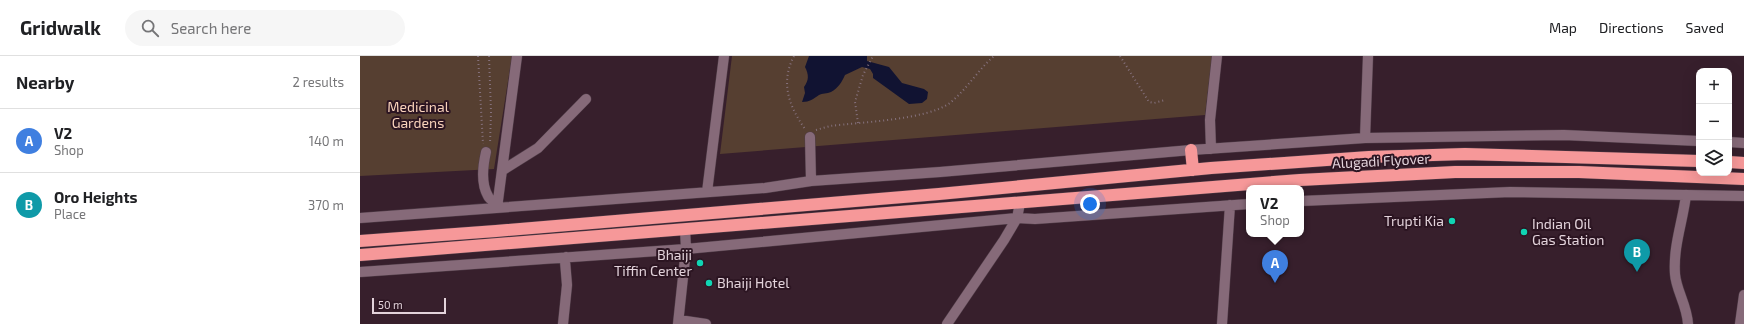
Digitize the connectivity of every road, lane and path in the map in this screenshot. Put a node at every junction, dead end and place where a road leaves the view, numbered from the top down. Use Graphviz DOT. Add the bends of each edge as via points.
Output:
graph roads {
  1 [pos="478,56"];
  2 [pos="488,56"];
  3 [pos="517,56"];
  4 [pos="724,56"];
  5 [pos="794,56"];
  6 [pos="873,56"];
  7 [pos="994,56"];
  8 [pos="1120,56"];
  9 [pos="1217,56"];
  10 [pos="1368,56"];
  11 [pos="586,99"];
  12 [pos="1165,100"];
  13 [pos="858,123"];
  14 [pos="810,137"];
  15 [pos="1365,138"];
  16 [pos="1696,141"];
  17 [pos="1732,142"];
  18 [pos="1744,142"];
  19 [pos="1211,149"];
  20 [pos="1191,150"];
  21 [pos="486,152"];
  22 [pos="1696,161"];
  23 [pos="1732,162"];
  24 [pos="1744,163"];
  25 [pos="503,170"];
  26 [pos="1192,170"];
  27 [pos="1744,179"];
  28 [pos="811,182"];
  29 [pos="708,192"];
  30 [pos="1686,195"];
  31 [pos="1744,196"];
  32 [pos="1304,201"];
  33 [pos="1020,203"];
  34 [pos="1246,204"];
  35 [pos="1230,205"];
  36 [pos="497,206"];
  37 [pos="360,218"];
  38 [pos="1017,218"];
  39 [pos="686,229"];
  40 [pos="360,241"];
  41 [pos="686,249"];
  42 [pos="360,255"];
  43 [pos="566,257"];
  44 [pos="360,272"];
  45 [pos="1744,295"];
  46 [pos="679,322"];
  47 [pos="564,324"];
  48 [pos="706,324"];
  49 [pos="947,324"];
  50 [pos="1222,324"];
  51 [pos="1688,324"];
  52 [pos="1740,324"];
  1 -- 21 [label="path" via="482,140"];
  2 -- 21 [label="path" via="491,112 490,143"];
  3 -- 25 [label="street"];
  4 -- 29 [label="street"];
  5 -- 14 [label="path" via="788,72 788,96 792,109"];
  6 -- 13 [label="path" via="863,76 855,102"];
  7 -- 13 [label="path" via="984,64 963,91 940,109 920,115"];
  8 -- 12 [label="path" via="1149,102"];
  9 -- 19 [label="street" via="1210,120"];
  10 -- 15 [label="street"];
  11 -- 25 [label="street" via="538,148"];
  13 -- 14 [label="path" via="820,128"];
  14 -- 28 [label="street"];
  15 -- 16 [label="street" via="1564,135"];
  15 -- 19 [label="street"];
  17 -- 18 [label="street"];
  19 -- 20 [label="street"];
  20 -- 26 [label="highway"];
  20 -- 28 [label="street"];
  21 -- 36 [label="street" via="484,182 488,196"];
  22 -- 26 [label="highway, Alugadi Flyover" via="1464,154 1369,157"];
  23 -- 24 [label="highway"];
  25 -- 36 [label="street"];
  26 -- 40 [label="highway, Alugadi Flyover"];
  27 -- 33 [label="highway, Alugadi Flyover" via="1578,172 1455,172 1300,180"];
  28 -- 29 [label="street"];
  29 -- 36 [label="street"];
  30 -- 31 [label="street"];
  30 -- 32 [label="street" via="1510,192"];
  30 -- 51 [label="street" via="1674,258 1675,276 1687,312"];
  33 -- 38 [label="street"];
  33 -- 39 [label="highway, Alugadi Flyover"];
  34 -- 35 [label="street"];
  35 -- 38 [label="street" via="1035,219"];
  35 -- 50 [label="street"];
  36 -- 37 [label="street"];
  38 -- 41 [label="street"];
  38 -- 49 [label="street"];
  39 -- 41 [label="street"];
  39 -- 42 [label="highway, Alugadi Flyover"];
  41 -- 43 [label="street"];
  41 -- 46 [label="street"];
  43 -- 44 [label="street"];
  43 -- 47 [label="street"];
  45 -- 52 [label="street"];
  46 -- 48 [label="street"];
}
